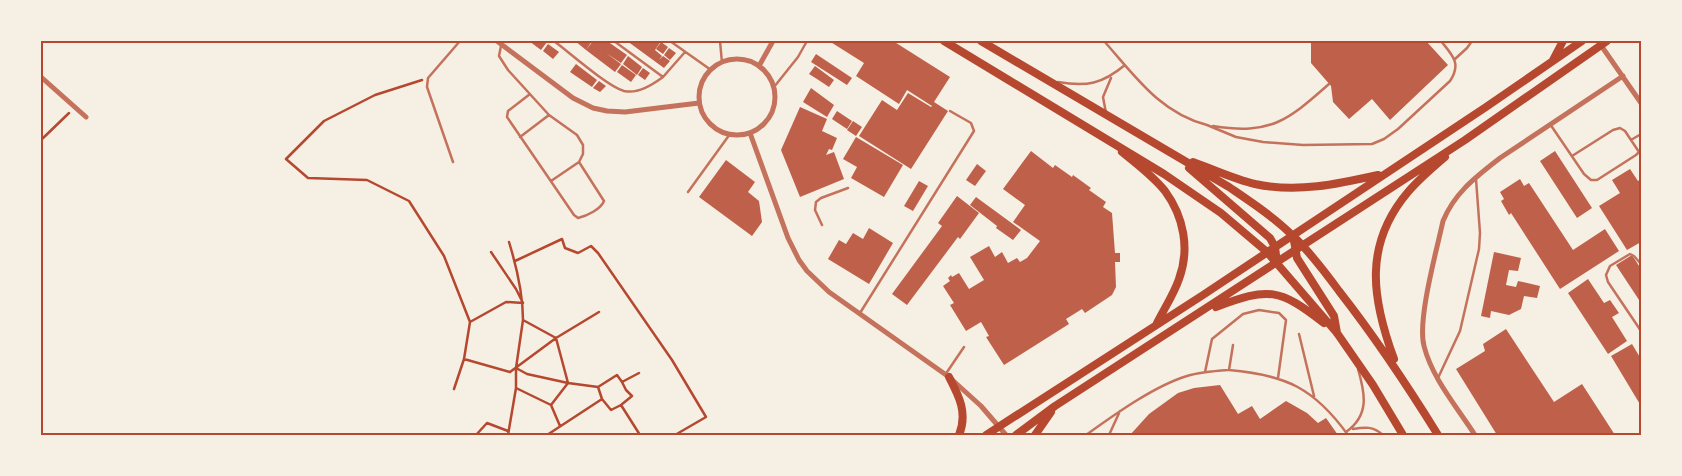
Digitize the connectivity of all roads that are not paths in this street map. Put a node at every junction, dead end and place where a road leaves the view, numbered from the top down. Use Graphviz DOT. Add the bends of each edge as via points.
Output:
graph roads {
  1 [pos="460,41"];
  2 [pos="554,41"];
  3 [pos="614,41"];
  4 [pos="670,41"];
  5 [pos="720,41"];
  6 [pos="773,41"];
  7 [pos="807,41"];
  8 [pos="944,41"];
  9 [pos="981,41"];
  10 [pos="1104,41"];
  11 [pos="1441,41"];
  12 [pos="1472,41"];
  13 [pos="1563,41"];
  14 [pos="1582,41"];
  15 [pos="499,43"];
  16 [pos="1602,43"];
  17 [pos="685,52"];
  18 [pos="1455,59"];
  19 [pos="1552,62"];
  20 [pos="722,63"];
  21 [pos="1125,65"];
  22 [pos="759,66"];
  23 [pos="711,70"];
  24 [pos="1111,76"];
  25 [pos="1623,76"];
  26 [pos="41,77"];
  27 [pos="663,77"];
  28 [pos="1046,80"];
  29 [pos="1329,84"];
  30 [pos="774,87"];
  31 [pos="530,94"];
  32 [pos="699,103"];
  33 [pos="1641,103"];
  34 [pos="950,111"];
  35 [pos="549,116"];
  36 [pos="86,118"];
  37 [pos="1110,118"];
  38 [pos="1550,124"];
  39 [pos="1207,126"];
  40 [pos="750,133"];
  41 [pos="730,134"];
  42 [pos="1641,134"];
  43 [pos="520,137"];
  44 [pos="1104,137"];
  45 [pos="1465,140"];
  46 [pos="1632,140"];
  47 [pos="1174,155"];
  48 [pos="1572,156"];
  49 [pos="453,162"];
  50 [pos="579,162"];
  51 [pos="1384,174"];
  52 [pos="1476,178"];
  53 [pos="551,181"];
  54 [pos="848,188"];
  55 [pos="688,192"];
  56 [pos="822,225"];
  57 [pos="1293,236"];
  58 [pos="1303,246"];
  59 [pos="1275,247"];
  60 [pos="1267,252"];
  61 [pos="1294,252"];
  62 [pos="1277,263"];
  63 [pos="1641,264"];
  64 [pos="1203,312"];
  65 [pos="860,313"];
  66 [pos="1156,325"];
  67 [pos="1641,331"];
  68 [pos="1338,333"];
  69 [pos="1299,334"];
  70 [pos="1233,345"];
  71 [pos="964,347"];
  72 [pos="1356,360"];
  73 [pos="1397,369"];
  74 [pos="1229,370"];
  75 [pos="1205,372"];
  76 [pos="947,376"];
  77 [pos="1278,378"];
  78 [pos="1438,378"];
  79 [pos="1314,397"];
  80 [pos="1055,406"];
  81 [pos="1121,410"];
  82 [pos="999,426"];
  83 [pos="1351,429"];
  84 [pos="1347,434"];
  85 [pos="959,435"];
  86 [pos="986,435"];
  87 [pos="1006,435"];
  88 [pos="1016,435"];
  89 [pos="1036,435"];
  90 [pos="1086,435"];
  91 [pos="1109,435"];
  92 [pos="1383,435"];
  93 [pos="1403,435"];
  94 [pos="1438,435"];
  95 [pos="1476,435"];
  1 -- 49 [label="lane" via="428,78 426,87"];
  2 -- 27 [label="lane" via="623,90 638,90"];
  3 -- 27 [label="lane"];
  4 -- 17 [label="lane"];
  5 -- 20 [label="lane"];
  6 -- 22 [label="street"];
  7 -- 30 [label="lane"];
  8 -- 44 [label="main road"];
  9 -- 28 [label="main road"];
  10 -- 21 [label="lane"];
  11 -- 18 [label="lane"];
  12 -- 18 [label="lane"];
  13 -- 19 [label="main road"];
  14 -- 19 [label="main road"];
  15 -- 31 [label="lane" via="502,62"];
  15 -- 32 [label="street" via="573,98 593,108 625,112"];
  16 -- 25 [label="street"];
  16 -- 45 [label="main road"];
  17 -- 23 [label="lane"];
  17 -- 27 [label="lane"];
  18 -- 39 [label="lane" via="1456,69 1450,81 1398,129 1372,144 1263,142 1236,137"];
  19 -- 51 [label="main road"];
  20 -- 22 [label="street" via="738,60"];
  20 -- 23 [label="street"];
  21 -- 24 [label="lane"];
  21 -- 39 [label="lane" via="1165,105"];
  22 -- 30 [label="street"];
  23 -- 32 [label="street" via="701,85"];
  24 -- 28 [label="lane" via="1081,85"];
  24 -- 37 [label="lane" via="1103,97"];
  25 -- 33 [label="street"];
  25 -- 38 [label="street"];
  26 -- 36 [label="street"];
  28 -- 37 [label="main road"];
  29 -- 39 [label="lane" via="1297,113 1273,125 1245,129"];
  30 -- 40 [label="street" via="771,115 760,128"];
  31 -- 35 [label="lane"];
  31 -- 43 [label="lane" via="506,113"];
  32 -- 41 [label="street" via="712,126"];
  34 -- 65 [label="lane" via="971,123 974,131"];
  35 -- 43 [label="lane"];
  35 -- 50 [label="lane" via="580,138 583,150"];
  37 -- 47 [label="main road"];
  38 -- 48 [label="lane"];
  38 -- 52 [label="street"];
  40 -- 41 [label="street"];
  40 -- 65 [label="street" via="799,260 815,280"];
  41 -- 55 [label="lane"];
  42 -- 46 [label="lane"];
  43 -- 53 [label="lane"];
  44 -- 60 [label="main road" via="1213,208"];
  44 -- 66 [label="main road" via="1165,191 1181,222 1186,246 1183,264"];
  45 -- 58 [label="main road"];
  45 -- 73 [label="main road" via="1409,190 1391,216 1380,243 1375,280 1377,304"];
  46 -- 48 [label="lane" via="1623,129 1616,129"];
  46 -- 48 [label="lane" via="1638,153 1597,180 1586,177"];
  47 -- 51 [label="main road" via="1271,187 1308,188"];
  47 -- 57 [label="main road" via="1245,197"];
  47 -- 59 [label="main road" via="1259,227"];
  50 -- 53 [label="lane"];
  50 -- 53 [label="lane" via="604,199 597,209 576,218"];
  51 -- 57 [label="main road"];
  52 -- 78 [label="lane" via="1479,249 1460,331"];
  52 -- 78 [label="street" via="1458,194 1448,209 1429,287 1422,337"];
  54 -- 56 [label="lane" via="816,202 815,210"];
  57 -- 58 [label="main road"];
  57 -- 59 [label="main road"];
  57 -- 61 [label="main road"];
  58 -- 61 [label="main road"];
  58 -- 73 [label="main road"];
  59 -- 60 [label="main road"];
  59 -- 62 [label="main road"];
  60 -- 62 [label="main road"];
  60 -- 66 [label="main road"];
  61 -- 62 [label="main road"];
  61 -- 68 [label="main road" via="1334,316"];
  62 -- 64 [label="main road"];
  62 -- 68 [label="main road"];
  63 -- 67 [label="lane" via="1630,254 1608,268 1606,275"];
  64 -- 68 [label="main road" via="1249,295 1276,294 1302,306"];
  64 -- 80 [label="main road"];
  65 -- 76 [label="street"];
  66 -- 82 [label="main road"];
  68 -- 72 [label="main road"];
  69 -- 79 [label="lane"];
  70 -- 74 [label="lane"];
  71 -- 76 [label="lane"];
  72 -- 83 [label="lane" via="1365,399 1362,412"];
  72 -- 93 [label="main road"];
  73 -- 94 [label="main road"];
  74 -- 75 [label="lane"];
  74 -- 77 [label="lane"];
  75 -- 77 [label="lane" via="1214,336 1243,314 1259,310 1279,314 1286,320"];
  75 -- 81 [label="lane" via="1173,381"];
  76 -- 82 [label="street"];
  76 -- 85 [label="main road" via="959,396 963,413"];
  77 -- 79 [label="lane"];
  78 -- 95 [label="street"];
  79 -- 84 [label="lane" via="1331,412"];
  80 -- 88 [label="main road"];
  80 -- 89 [label="main road"];
  81 -- 90 [label="lane"];
  81 -- 91 [label="lane"];
  82 -- 86 [label="main road"];
  82 -- 87 [label="street"];
  83 -- 84 [label="lane"];
  83 -- 92 [label="lane" via="1366,427"];
}
